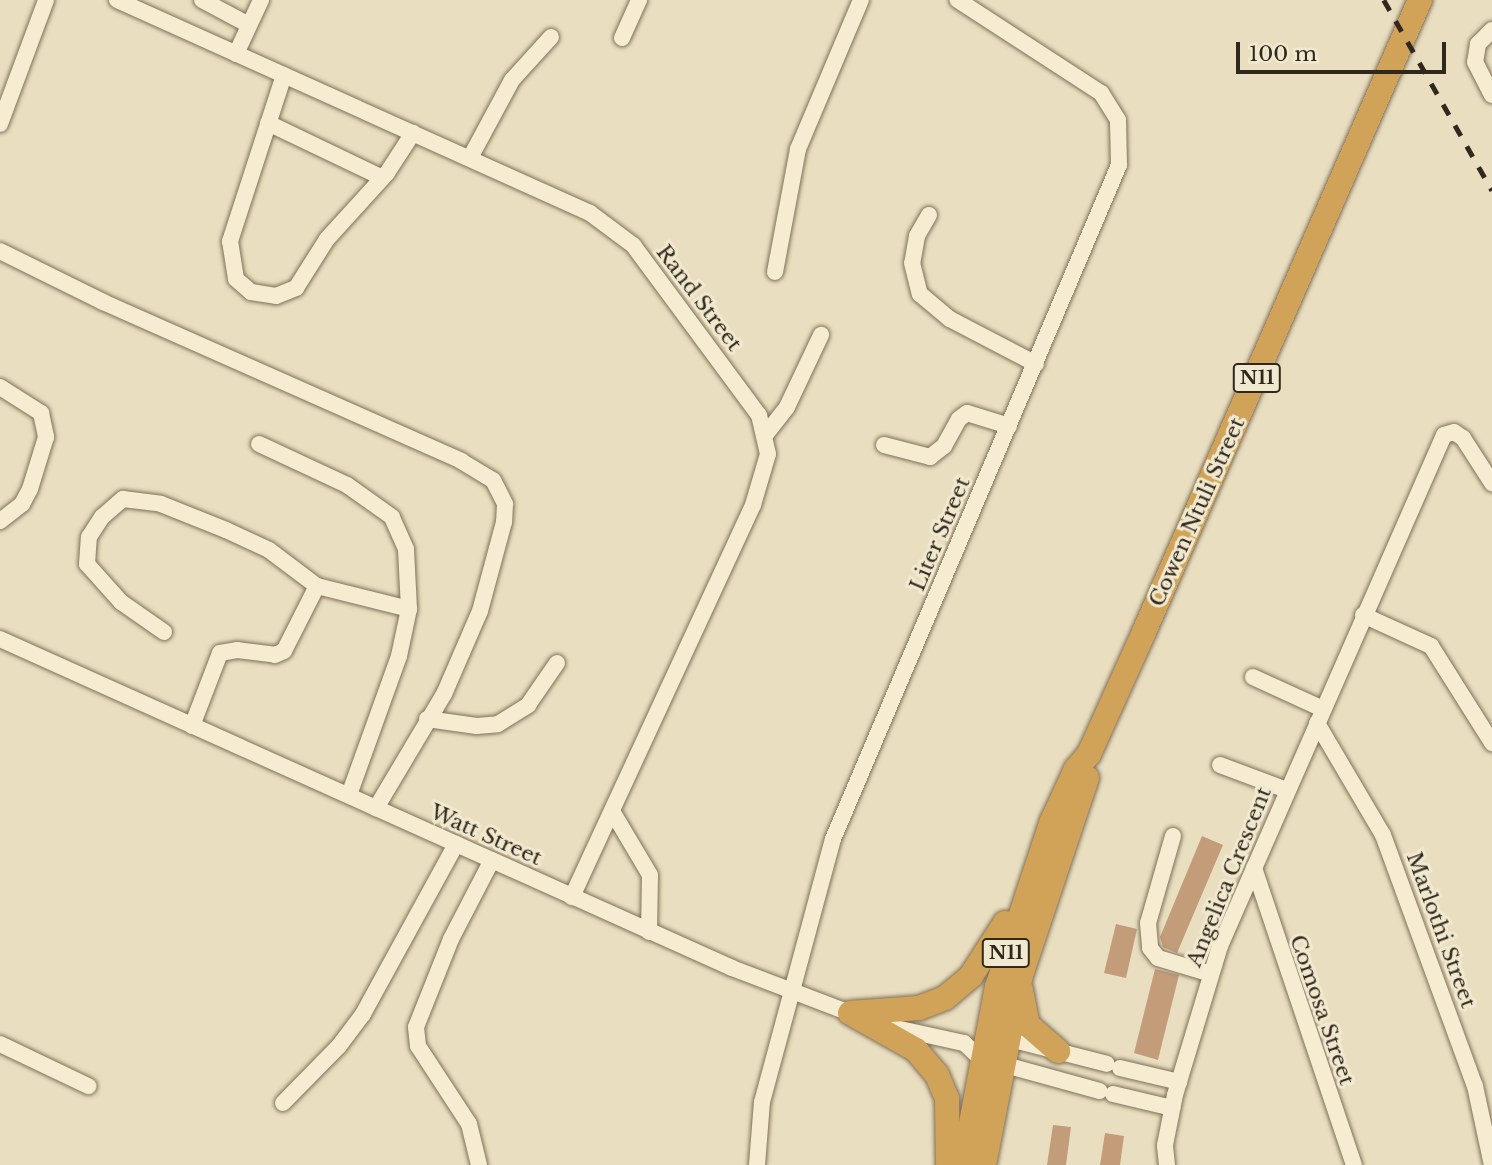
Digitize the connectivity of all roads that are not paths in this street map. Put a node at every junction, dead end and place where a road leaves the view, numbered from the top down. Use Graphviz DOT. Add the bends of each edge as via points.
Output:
graph roads {
  1 [pos="46,0"];
  2 [pos="117,0"];
  3 [pos="202,0"];
  4 [pos="261,0"];
  5 [pos="639,0"];
  6 [pos="861,0"];
  7 [pos="958,0"];
  8 [pos="1420,0"];
  9 [pos="249,25"];
  10 [pos="1492,30"];
  11 [pos="551,37"];
  12 [pos="622,38"];
  13 [pos="236,54"];
  14 [pos="284,75"];
  15 [pos="1492,95"];
  16 [pos="268,123"];
  17 [pos="0,124"];
  18 [pos="413,133"];
  19 [pos="470,158"];
  20 [pos="383,178"];
  21 [pos="929,215"];
  22 [pos="0,251"];
  23 [pos="775,272"];
  24 [pos="821,335"];
  25 [pos="1036,364"];
  26 [pos="0,387"];
  27 [pos="1009,426"];
  28 [pos="766,434"];
  29 [pos="259,444"];
  30 [pos="884,445"];
  31 [pos="1492,483"];
  32 [pos="0,521"];
  33 [pos="317,586"];
  34 [pos="409,609"];
  35 [pos="1363,615"];
  36 [pos="164,632"];
  37 [pos="0,639"];
  38 [pos="557,663"];
  39 [pos="1253,677"];
  40 [pos="1320,716"];
  41 [pos="428,719"];
  42 [pos="192,726"];
  43 [pos="1492,743"];
  44 [pos="1089,754"];
  45 [pos="1220,765"];
  46 [pos="1287,790"];
  47 [pos="349,795"];
  48 [pos="376,808"];
  49 [pos="612,811"];
  50 [pos="1173,836"];
  51 [pos="456,844"];
  52 [pos="492,860"];
  53 [pos="1254,868"];
  54 [pos="1029,882"];
  55 [pos="572,897"];
  56 [pos="649,932"];
  57 [pos="1211,974"];
  58 [pos="1021,975"];
  59 [pos="791,993"];
  60 [pos="852,1014"];
  61 [pos="0,1044"];
  62 [pos="987,1047"];
  63 [pos="1058,1051"];
  64 [pos="1179,1082"];
  65 [pos="88,1086"];
  66 [pos="283,1103"];
  67 [pos="1172,1108"];
  68 [pos="479,1165"];
  69 [pos="757,1165"];
  70 [pos="948,1165"];
  71 [pos="963,1165"];
  72 [pos="984,1165"];
  73 [pos="1167,1165"];
  74 [pos="1354,1165"];
  75 [pos="1492,1165"];
  1 -- 17 [label="street"];
  2 -- 13 [label="street, Rand Street"];
  3 -- 9 [label="street"];
  4 -- 9 [label="street"];
  5 -- 12 [label="street"];
  6 -- 23 [label="street" via="798,149"];
  7 -- 25 [label="street, Liter Street" via="1088,81 1111,105 1121,132 1115,180"];
  8 -- 44 [label="highway, Cowen Ntuli Street / N11"];
  9 -- 13 [label="street"];
  10 -- 15 [label="street" via="1478,44 1475,62"];
  11 -- 19 [label="street" via="512,80"];
  13 -- 14 [label="street, Rand Street"];
  14 -- 16 [label="street"];
  14 -- 18 [label="street, Rand Street"];
  16 -- 20 [label="street"];
  16 -- 20 [label="street" via="230,241 236,279 251,292 276,296 296,288 327,239"];
  18 -- 19 [label="street, Rand Street"];
  18 -- 20 [label="street"];
  19 -- 28 [label="street, Rand Street" via="590,213 633,245 745,394"];
  21 -- 25 [label="street" via="917,236 912,263 920,294 950,319"];
  22 -- 41 [label="street" via="103,302 461,461 493,480 505,504 492,573 458,661"];
  24 -- 28 [label="street" via="786,407"];
  25 -- 27 [label="street, Liter Street"];
  26 -- 32 [label="street" via="41,413 46,437 22,504"];
  27 -- 30 [label="street" via="967,413 944,446 930,457"];
  27 -- 59 [label="street, Liter Street" via="838,826 817,886"];
  28 -- 49 [label="street" via="768,454 753,505"];
  29 -- 34 [label="street" via="347,485 392,517 406,549"];
  31 -- 35 [label="street, Angelica Crescent" via="1463,438 1454,432 1444,435"];
  33 -- 34 [label="street"];
  33 -- 36 [label="street" via="269,550 226,530 161,504 123,499 102,517 89,537 87,565 121,602"];
  33 -- 42 [label="street" via="284,651 275,655 237,650 220,653"];
  34 -- 47 [label="street" via="399,656"];
  35 -- 40 [label="street, Angelica Crescent"];
  35 -- 43 [label="street" via="1431,646"];
  37 -- 42 [label="street, Watt Street"];
  38 -- 41 [label="street" via="528,705 498,724"];
  39 -- 40 [label="street"];
  40 -- 46 [label="street, Angelica Crescent"];
  40 -- 75 [label="street, Marlothi Street" via="1383,835 1475,1086"];
  41 -- 48 [label="street"];
  42 -- 47 [label="street, Watt Street"];
  44 -- 54 [label="highway, Cowen Ntuli Street / N11" via="1065,793"];
  44 -- 58 [label="highway, Cowen Ntuli Street / N11" via="1082,793"];
  45 -- 46 [label="street"];
  46 -- 53 [label="street, Angelica Crescent"];
  47 -- 48 [label="street, Watt Street"];
  48 -- 51 [label="street, Watt Street"];
  49 -- 55 [label="street"];
  49 -- 56 [label="street" via="650,875"];
  50 -- 57 [label="street" via="1147,923 1150,948 1158,958"];
  51 -- 52 [label="street, Watt Street"];
  51 -- 66 [label="street" via="363,1014 339,1046"];
  52 -- 55 [label="street, Watt Street"];
  52 -- 68 [label="street" via="451,939 416,1027 418,1046 469,1124"];
  53 -- 57 [label="street, Angelica Crescent"];
  53 -- 74 [label="street, Comosa Street"];
  54 -- 60 [label="highway" via="982,962 946,998 919,1008"];
  54 -- 62 [label="highway, Cowen Ntuli Street / N11"];
  55 -- 56 [label="street, Watt Street"];
  56 -- 59 [label="street, Watt Street"];
  57 -- 64 [label="street, Angelica Crescent"];
  58 -- 62 [label="highway, Cowen Ntuli Street / N11"];
  58 -- 63 [label="highway" via="1028,1026"];
  59 -- 60 [label="street, Watt Street"];
  59 -- 69 [label="street, Liter Street" via="762,1102"];
  60 -- 62 [label="street, Watt Street"];
  60 -- 70 [label="highway" via="916,1050 937,1075 947,1098"];
  61 -- 65 [label="street"];
  62 -- 63 [label="street, Watt Street"];
  62 -- 67 [label="street, Watt Street" via="1107,1093"];
  62 -- 71 [label="highway, Cowen Ntuli Street / N11"];
  62 -- 72 [label="highway, Cowen Ntuli Street / N11"];
  63 -- 64 [label="street, Watt Street"];
  64 -- 67 [label="street, Angelica Crescent"];
  67 -- 73 [label="street, Angelica Crescent" via="1165,1145"];
}
